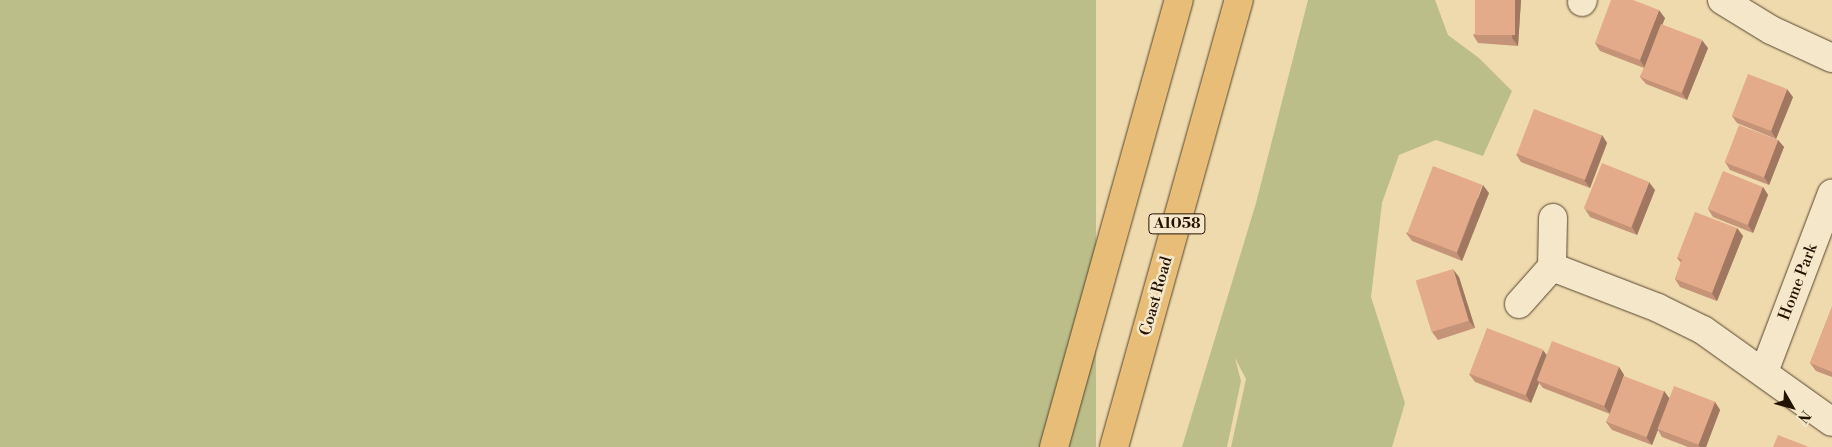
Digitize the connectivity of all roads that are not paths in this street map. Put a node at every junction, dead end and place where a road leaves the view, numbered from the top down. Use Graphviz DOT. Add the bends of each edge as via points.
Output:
graph roads {
  1 [pos="1179,0"];
  2 [pos="1239,0"];
  3 [pos="1722,0"];
  4 [pos="1832,58"];
  5 [pos="1832,193"];
  6 [pos="1553,218"];
  7 [pos="1552,267"];
  8 [pos="1519,304"];
  9 [pos="1764,372"];
  10 [pos="1832,422"];
  11 [pos="1054,447"];
  12 [pos="1114,447"];
  1 -- 11 [label="highway"];
  2 -- 12 [label="highway, Coast Road / A1058"];
  3 -- 4 [label="street" via="1771,30"];
  5 -- 9 [label="street, Home Park"];
  6 -- 7 [label="street"];
  7 -- 8 [label="street"];
  7 -- 9 [label="street" via="1680,317"];
  9 -- 10 [label="street"];
}
